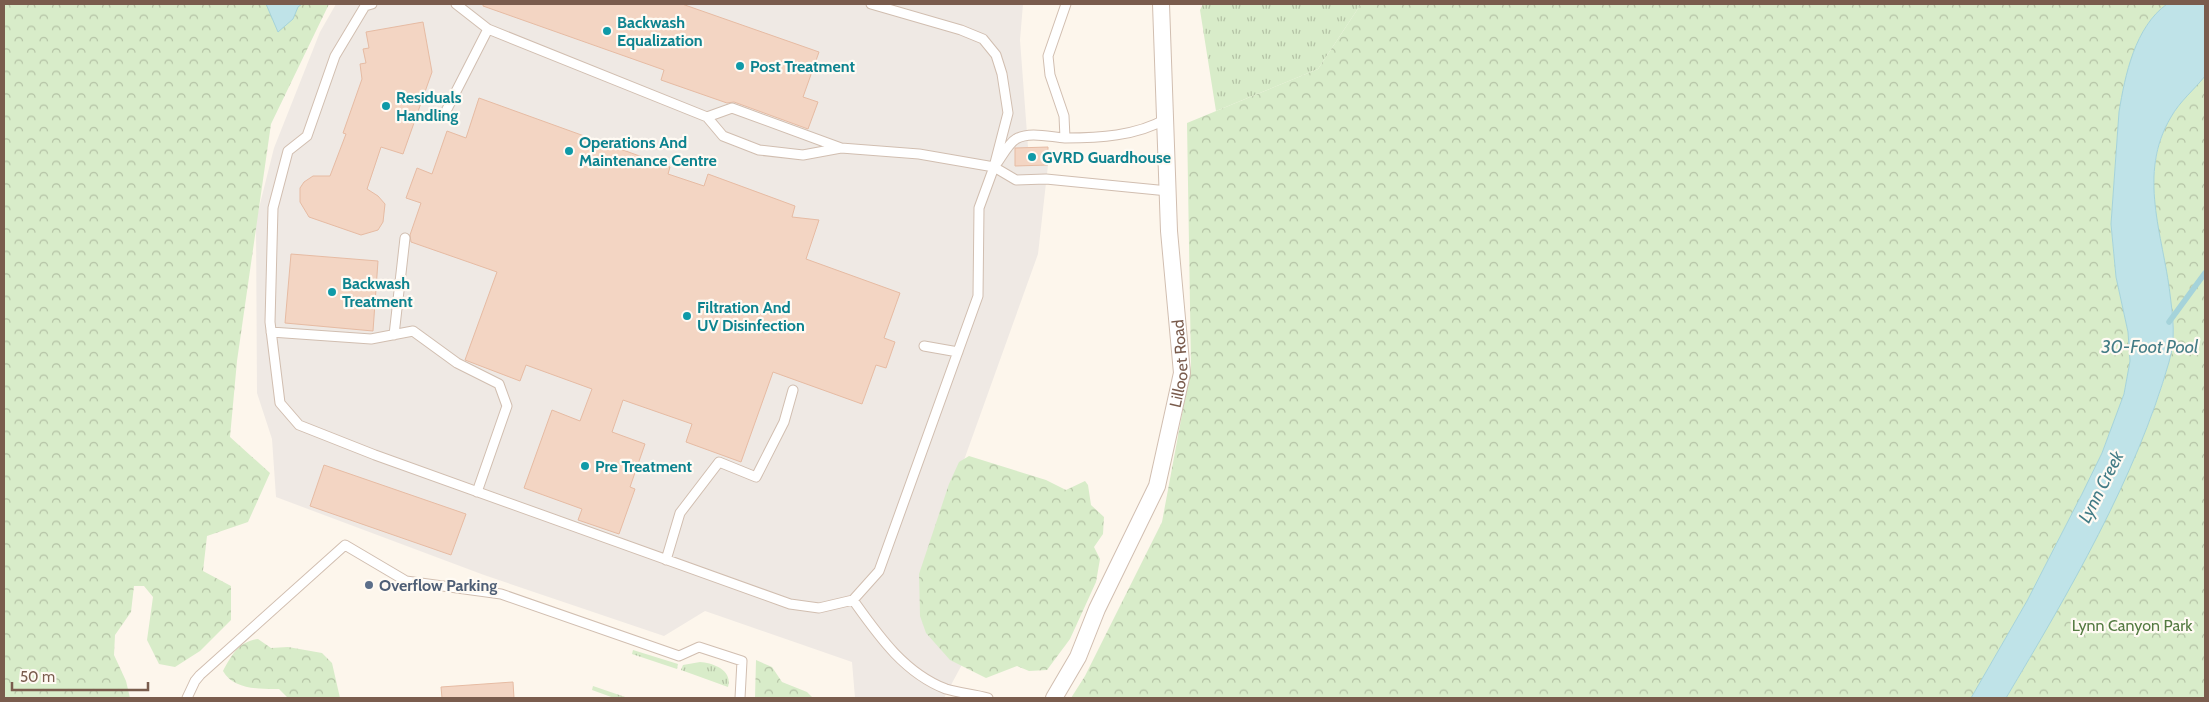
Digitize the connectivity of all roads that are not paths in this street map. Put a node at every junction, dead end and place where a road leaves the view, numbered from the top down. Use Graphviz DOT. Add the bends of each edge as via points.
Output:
graph roads {
  1 [pos="372,4"];
  2 [pos="456,4"];
  3 [pos="871,4"];
  4 [pos="1066,4"];
  5 [pos="1161,4"];
  6 [pos="488,29"];
  7 [pos="445,113"];
  8 [pos="707,117"];
  9 [pos="1166,119"];
  10 [pos="1065,138"];
  11 [pos="841,148"];
  12 [pos="994,167"];
  13 [pos="1168,191"];
  14 [pos="405,238"];
  15 [pos="271,332"];
  16 [pos="394,335"];
  17 [pos="924,346"];
  18 [pos="958,352"];
  19 [pos="794,390"];
  20 [pos="477,492"];
  21 [pos="666,560"];
  22 [pos="853,600"];
  23 [pos="1053,697"];
  24 [pos="188,698"];
  25 [pos="740,698"];
  26 [pos="988,698"];
  1 -- 15 [label="lane" via="365,6 335,56 307,136 288,151 273,208"];
  2 -- 6 [label="lane"];
  3 -- 12 [label="lane" via="961,30 983,39 996,55 1008,113"];
  4 -- 10 [label="lane" via="1048,56 1050,75 1064,116"];
  5 -- 9 [label="street, Lillooet Road"];
  6 -- 7 [label="lane"];
  6 -- 8 [label="lane"];
  8 -- 11 [label="lane" via="732,108"];
  8 -- 11 [label="lane" via="723,136 759,150 803,155"];
  9 -- 10 [label="lane" via="1124,134"];
  9 -- 13 [label="street, Lillooet Road"];
  10 -- 12 [label="lane" via="1027,135 1015,139"];
  11 -- 12 [label="lane" via="919,154"];
  12 -- 13 [label="lane" via="1016,180 1046,179"];
  12 -- 18 [label="lane" via="979,208 978,296"];
  13 -- 23 [label="street, Lillooet Road" via="1182,373 1157,486 1097,609 1078,657"];
  14 -- 16 [label="lane"];
  15 -- 16 [label="lane" via="371,339"];
  15 -- 20 [label="lane" via="280,403 299,425"];
  16 -- 20 [label="lane" via="413,331 457,363 499,384 507,406"];
  17 -- 18 [label="lane"];
  18 -- 22 [label="lane" via="879,571"];
  19 -- 21 [label="lane" via="784,422 756,477 719,462 680,513"];
  20 -- 21 [label="lane"];
  21 -- 22 [label="lane" via="790,604 819,608"];
  22 -- 26 [label="lane" via="906,667 946,689"];
  24 -- 25 [label="lane" via="200,675 345,545 406,581 501,594 679,656 699,647 742,661"];
}
